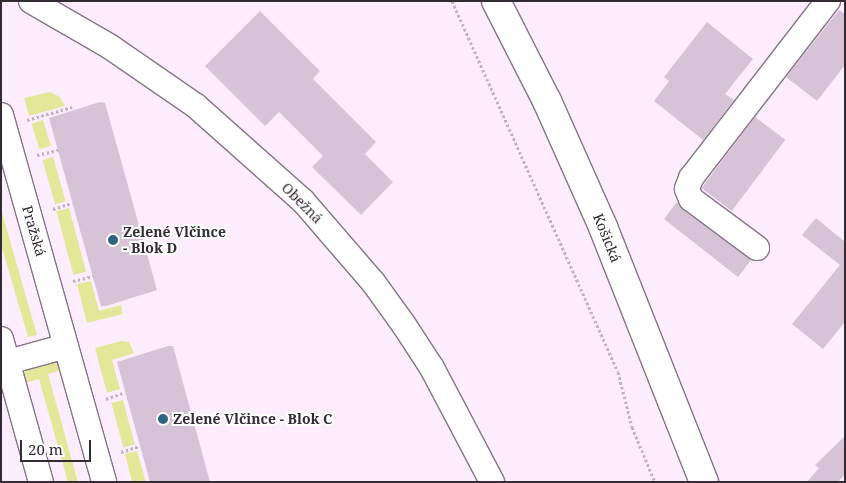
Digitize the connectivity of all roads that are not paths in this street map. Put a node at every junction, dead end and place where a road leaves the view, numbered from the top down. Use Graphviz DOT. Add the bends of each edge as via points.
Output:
graph roads {
  1 [pos="31,1"];
  2 [pos="496,1"];
  3 [pos="828,1"];
  4 [pos="1,115"];
  5 [pos="757,248"];
  6 [pos="1,339"];
  7 [pos="66,346"];
  8 [pos="8,362"];
  9 [pos="41,482"];
  10 [pos="104,482"];
  11 [pos="492,482"];
  12 [pos="704,482"];
  1 -- 11 [label="street, Obežná" via="109,46 196,106 303,201 373,282 404,325 432,368"];
  2 -- 12 [label="main road, Košická" via="603,227"];
  3 -- 5 [label="street" via="691,178 687,189 691,199"];
  4 -- 7 [label="street, Pražská"];
  6 -- 8 [label="street"];
  7 -- 8 [label="street"];
  7 -- 10 [label="street, Pražská"];
  8 -- 9 [label="street"];
}
